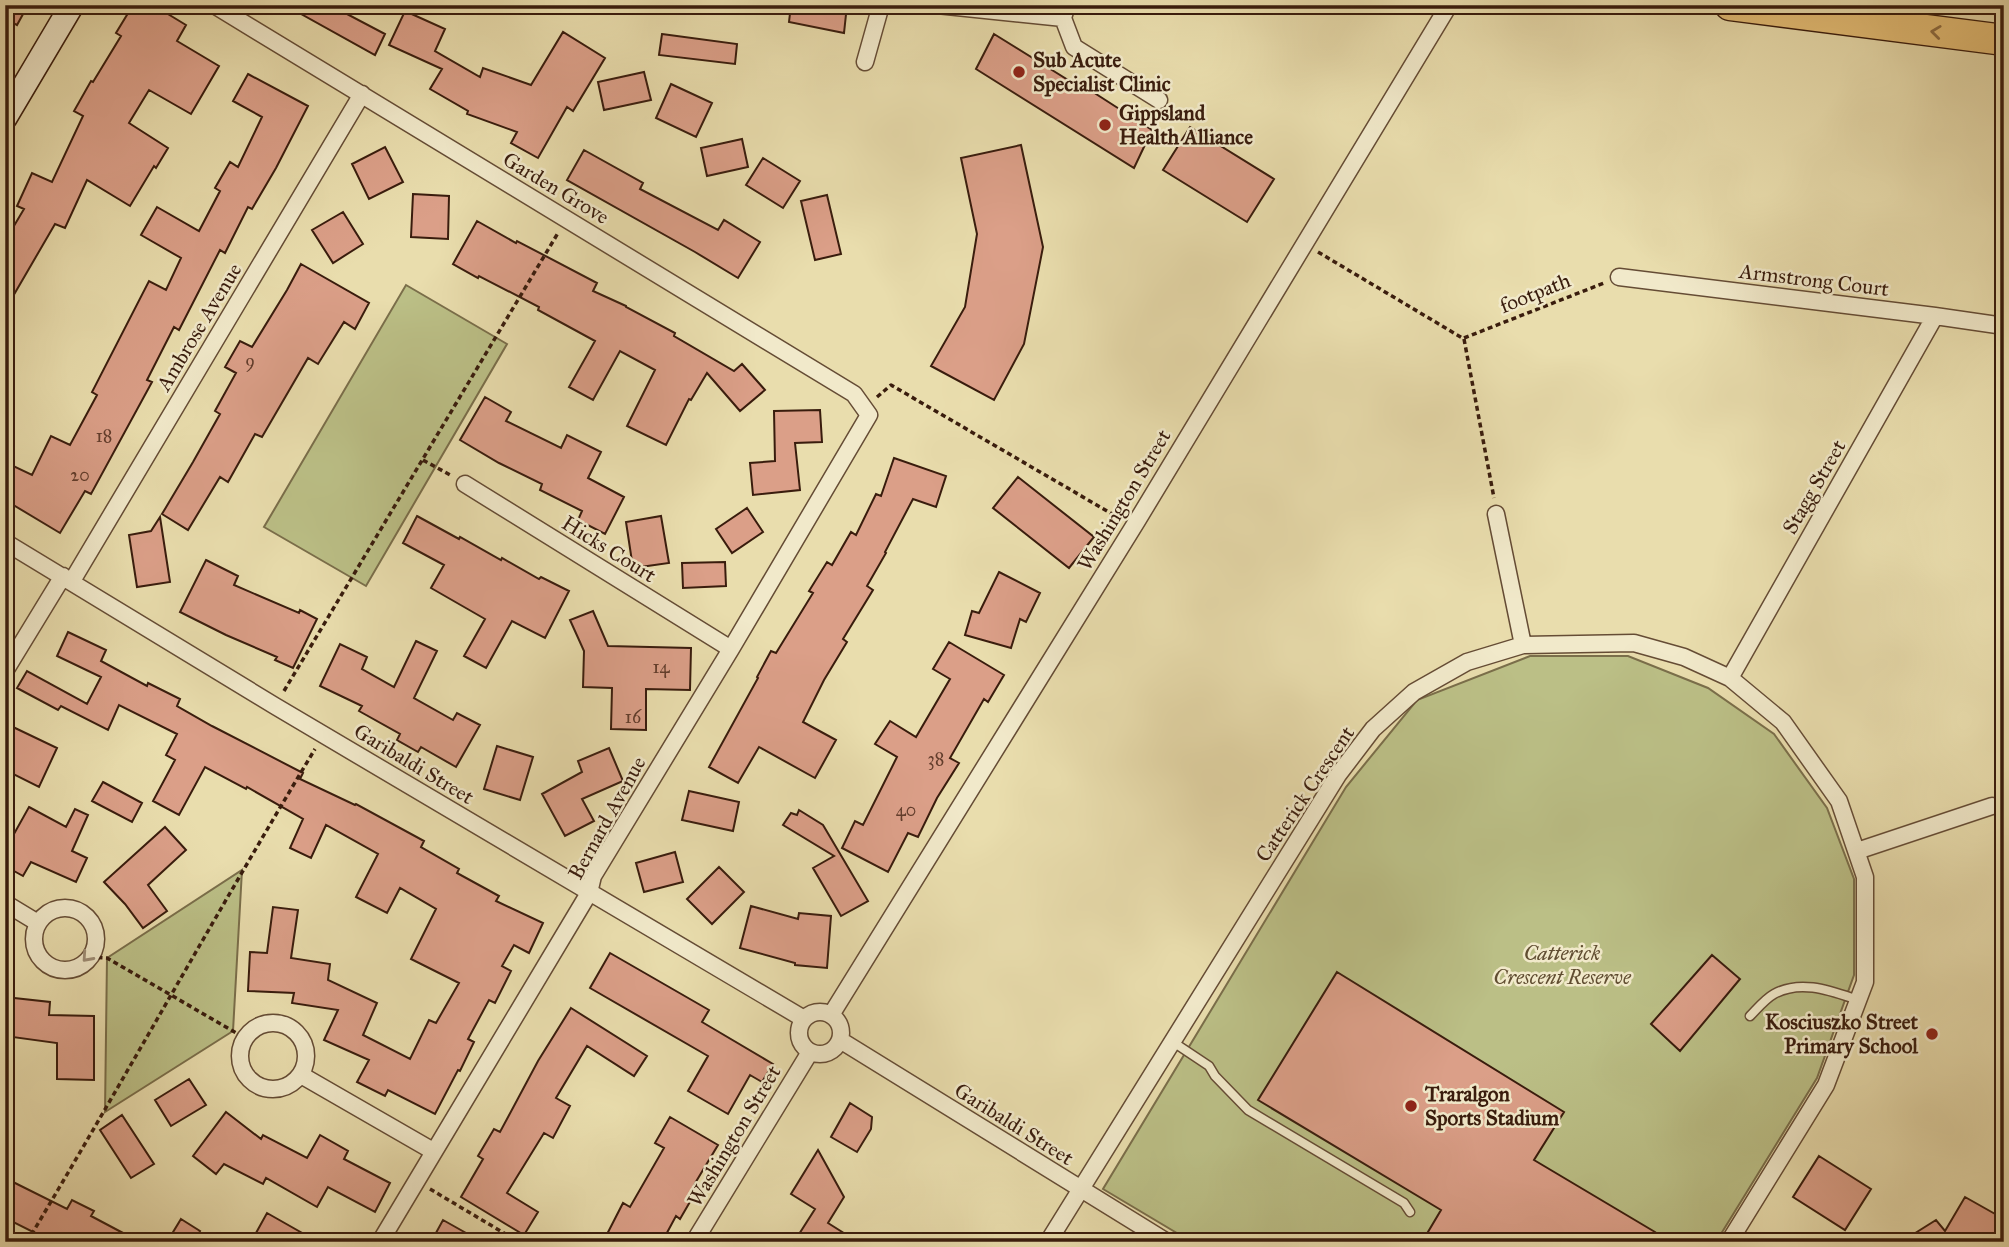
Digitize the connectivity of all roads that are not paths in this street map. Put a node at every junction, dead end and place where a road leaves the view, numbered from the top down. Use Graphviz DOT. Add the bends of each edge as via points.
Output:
graph roads {
  1 [pos="72,5"];
  2 [pos="214,5"];
  3 [pos="881,5"];
  4 [pos="937,5"];
  5 [pos="1449,5"];
  6 [pos="1730,5"];
  7 [pos="1065,12"];
  8 [pos="2004,40"];
  9 [pos="865,62"];
  10 [pos="362,94"];
  11 [pos="1159,100"];
  12 [pos="5,118"];
  13 [pos="1619,277"];
  14 [pos="1935,316"];
  15 [pos="2004,326"];
  16 [pos="866,411"];
  17 [pos="465,484"];
  18 [pos="1496,514"];
  19 [pos="5,542"];
  20 [pos="68,579"];
  21 [pos="1522,645"];
  22 [pos="731,649"];
  23 [pos="5,671"];
  24 [pos="1730,678"];
  25 [pos="1992,806"];
  26 [pos="1857,851"];
  27 [pos="589,893"];
  28 [pos="5,903"];
  29 [pos="38,923"];
  30 [pos="1858,1000"];
  31 [pos="831,1014"];
  32 [pos="1750,1016"];
  33 [pos="804,1019"];
  34 [pos="840,1040"];
  35 [pos="1173,1042"];
  36 [pos="810,1052"];
  37 [pos="301,1075"];
  38 [pos="433,1151"];
  39 [pos="1081,1190"];
  40 [pos="1410,1212"];
  41 [pos="380,1242"];
  42 [pos="694,1242"];
  43 [pos="1048,1242"];
  44 [pos="1167,1242"];
  45 [pos="1729,1242"];
  1 -- 12 [label="street"];
  2 -- 10 [label="street, Garden Grove"];
  3 -- 9 [label="street"];
  4 -- 7 [label="street"];
  5 -- 31 [label="street, Washington Street"];
  8 -- 6 [label="highway, one-way"];
  7 -- 11 [label="street" via="1074,47"];
  10 -- 16 [label="street, Garden Grove" via="854,394"];
  10 -- 20 [label="street, Ambrose Avenue"];
  13 -- 14 [label="street, Armstrong Court"];
  14 -- 15 [label="street, Armstrong Court"];
  14 -- 24 [label="street, Stagg Street"];
  16 -- 22 [label="street, Bernard Avenue"];
  17 -- 22 [label="street, Hicks Court"];
  18 -- 21 [label="street"];
  19 -- 20 [label="street, Garibaldi Street"];
  20 -- 23 [label="street, Ambrose Avenue"];
  20 -- 27 [label="street, Garibaldi Street"];
  21 -- 24 [label="street, Catterick Crescent" via="1634,643 1684,657"];
  21 -- 35 [label="street, Catterick Crescent" via="1467,663 1414,692 1373,729 1338,775"];
  22 -- 27 [label="street, Bernard Avenue" via="593,876"];
  24 -- 26 [label="street, Catterick Crescent" via="1783,722 1839,801"];
  25 -- 26 [label="street"];
  26 -- 30 [label="street, Catterick Crescent" via="1866,877 1865,982"];
  27 -- 33 [label="street, Garibaldi Street"];
  27 -- 38 [label="street, Bernard Avenue"];
  28 -- 29 [label="street"];
  29 -- 29 [label="street, one-way" via="54,909 76,909 94,926 95,947 76,968 52,967 37,952"];
  30 -- 32 [label="lane" via="1825,989 1793,986 1772,995"];
  30 -- 45 [label="street, Catterick Crescent" via="1826,1085"];
  31 -- 33 [label="street" via="817,1012"];
  31 -- 34 [label="street" via="840,1026"];
  33 -- 36 [label="street" via="800,1040"];
  34 -- 36 [label="street" via="831,1052"];
  34 -- 39 [label="street, Garibaldi Street"];
  35 -- 39 [label="street, Catterick Crescent"];
  35 -- 40 [label="lane" via="1209,1066 1248,1110 1404,1203"];
  36 -- 42 [label="street, Washington Street"];
  37 -- 37 [label="street" via="306,1053 297,1032 286,1025 263,1024 245,1038 240,1062 252,1082 271,1090 293,1083"];
  37 -- 38 [label="street"];
  38 -- 41 [label="street, Bernard Avenue"];
  39 -- 43 [label="street, Catterick Crescent"];
  39 -- 44 [label="street, Garibaldi Street"];
}
